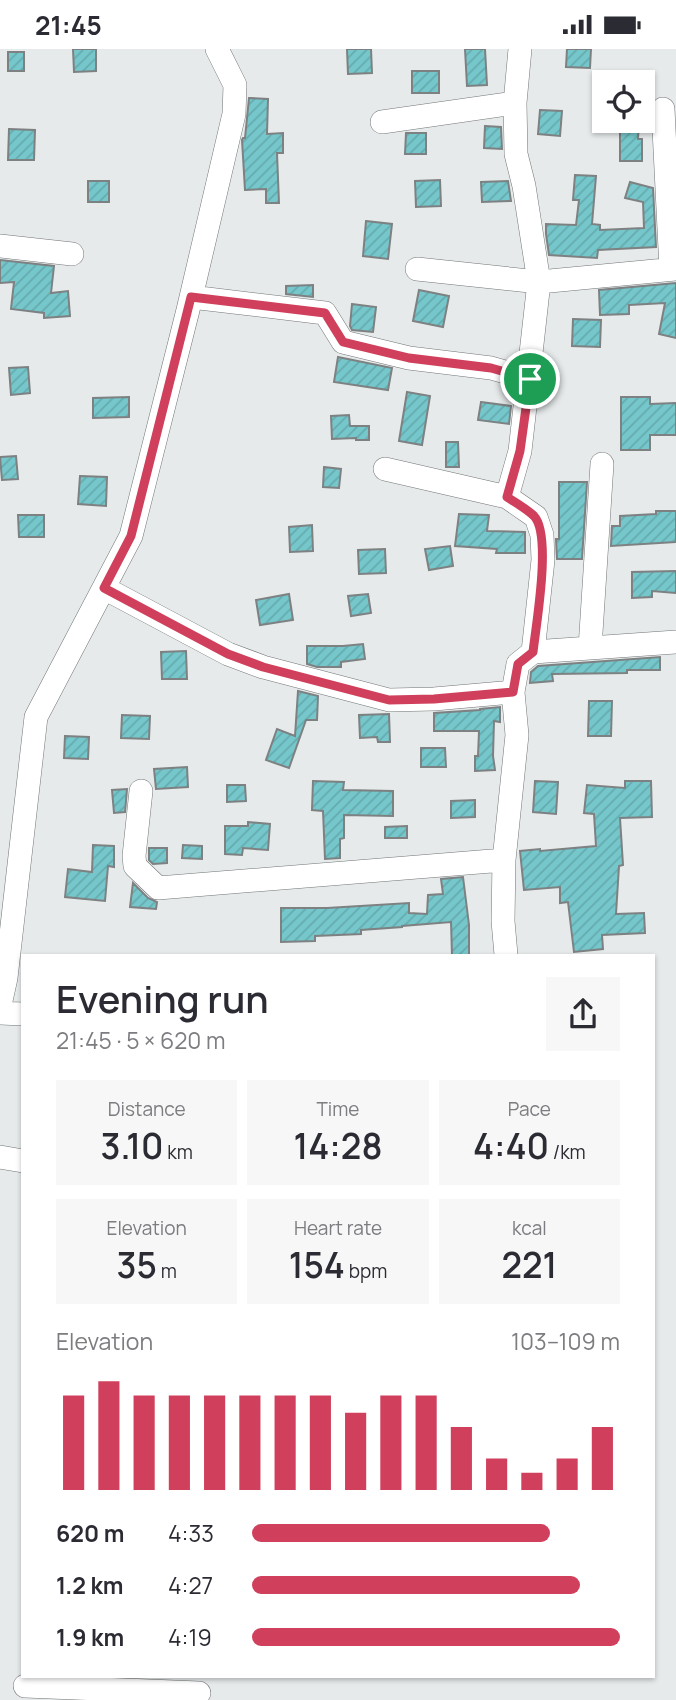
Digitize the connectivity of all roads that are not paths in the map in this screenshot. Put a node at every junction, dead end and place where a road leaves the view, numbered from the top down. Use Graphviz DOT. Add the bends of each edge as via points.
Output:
graph roads {
  1 [pos="217,49"];
  2 [pos="520,49"];
  3 [pos="515,103"];
  4 [pos="663,109"];
  5 [pos="382,122"];
  6 [pos="0,246"];
  7 [pos="72,254"];
  8 [pos="417,269"];
  9 [pos="674,269"];
  10 [pos="539,282"];
  11 [pos="191,297"];
  12 [pos="530,379"];
  13 [pos="602,464"];
  14 [pos="385,469"];
  15 [pos="507,497"];
  16 [pos="104,588"];
  17 [pos="676,642"];
  18 [pos="590,648"];
  19 [pos="533,652"];
  20 [pos="513,692"];
  21 [pos="141,791"];
  22 [pos="504,860"];
  23 [pos="506,954"];
  24 [pos="0,1005"];
  25 [pos="0,1013"];
  26 [pos="21,1014"];
  27 [pos="0,1157"];
  28 [pos="21,1161"];
  29 [pos="25,1686"];
  30 [pos="199,1690"];
  1 -- 11 [label="street" via="235,85 234,114"];
  2 -- 3 [label="street"];
  3 -- 5 [label="street"];
  3 -- 10 [label="street" via="516,154"];
  4 -- 9 [label="street"];
  6 -- 7 [label="street"];
  8 -- 10 [label="street"];
  9 -- 10 [label="street"];
  10 -- 12 [label="street"];
  11 -- 12 [label="street" via="325,313 343,342"];
  11 -- 16 [label="street" via="131,536"];
  12 -- 15 [label="street" via="520,451"];
  13 -- 18 [label="street"];
  14 -- 15 [label="street"];
  15 -- 19 [label="street" via="536,517 542,535"];
  16 -- 20 [label="street" via="228,654 389,700"];
  16 -- 24 [label="street" via="36,717"];
  17 -- 18 [label="street"];
  18 -- 19 [label="street"];
  19 -- 20 [label="street" via="518,664"];
  20 -- 22 [label="street" via="517,735"];
  21 -- 22 [label="street" via="135,866 158,888"];
  22 -- 23 [label="street"];
  25 -- 26 [label="street"];
  27 -- 28 [label="street"];
  29 -- 30 [label="street"];
}
